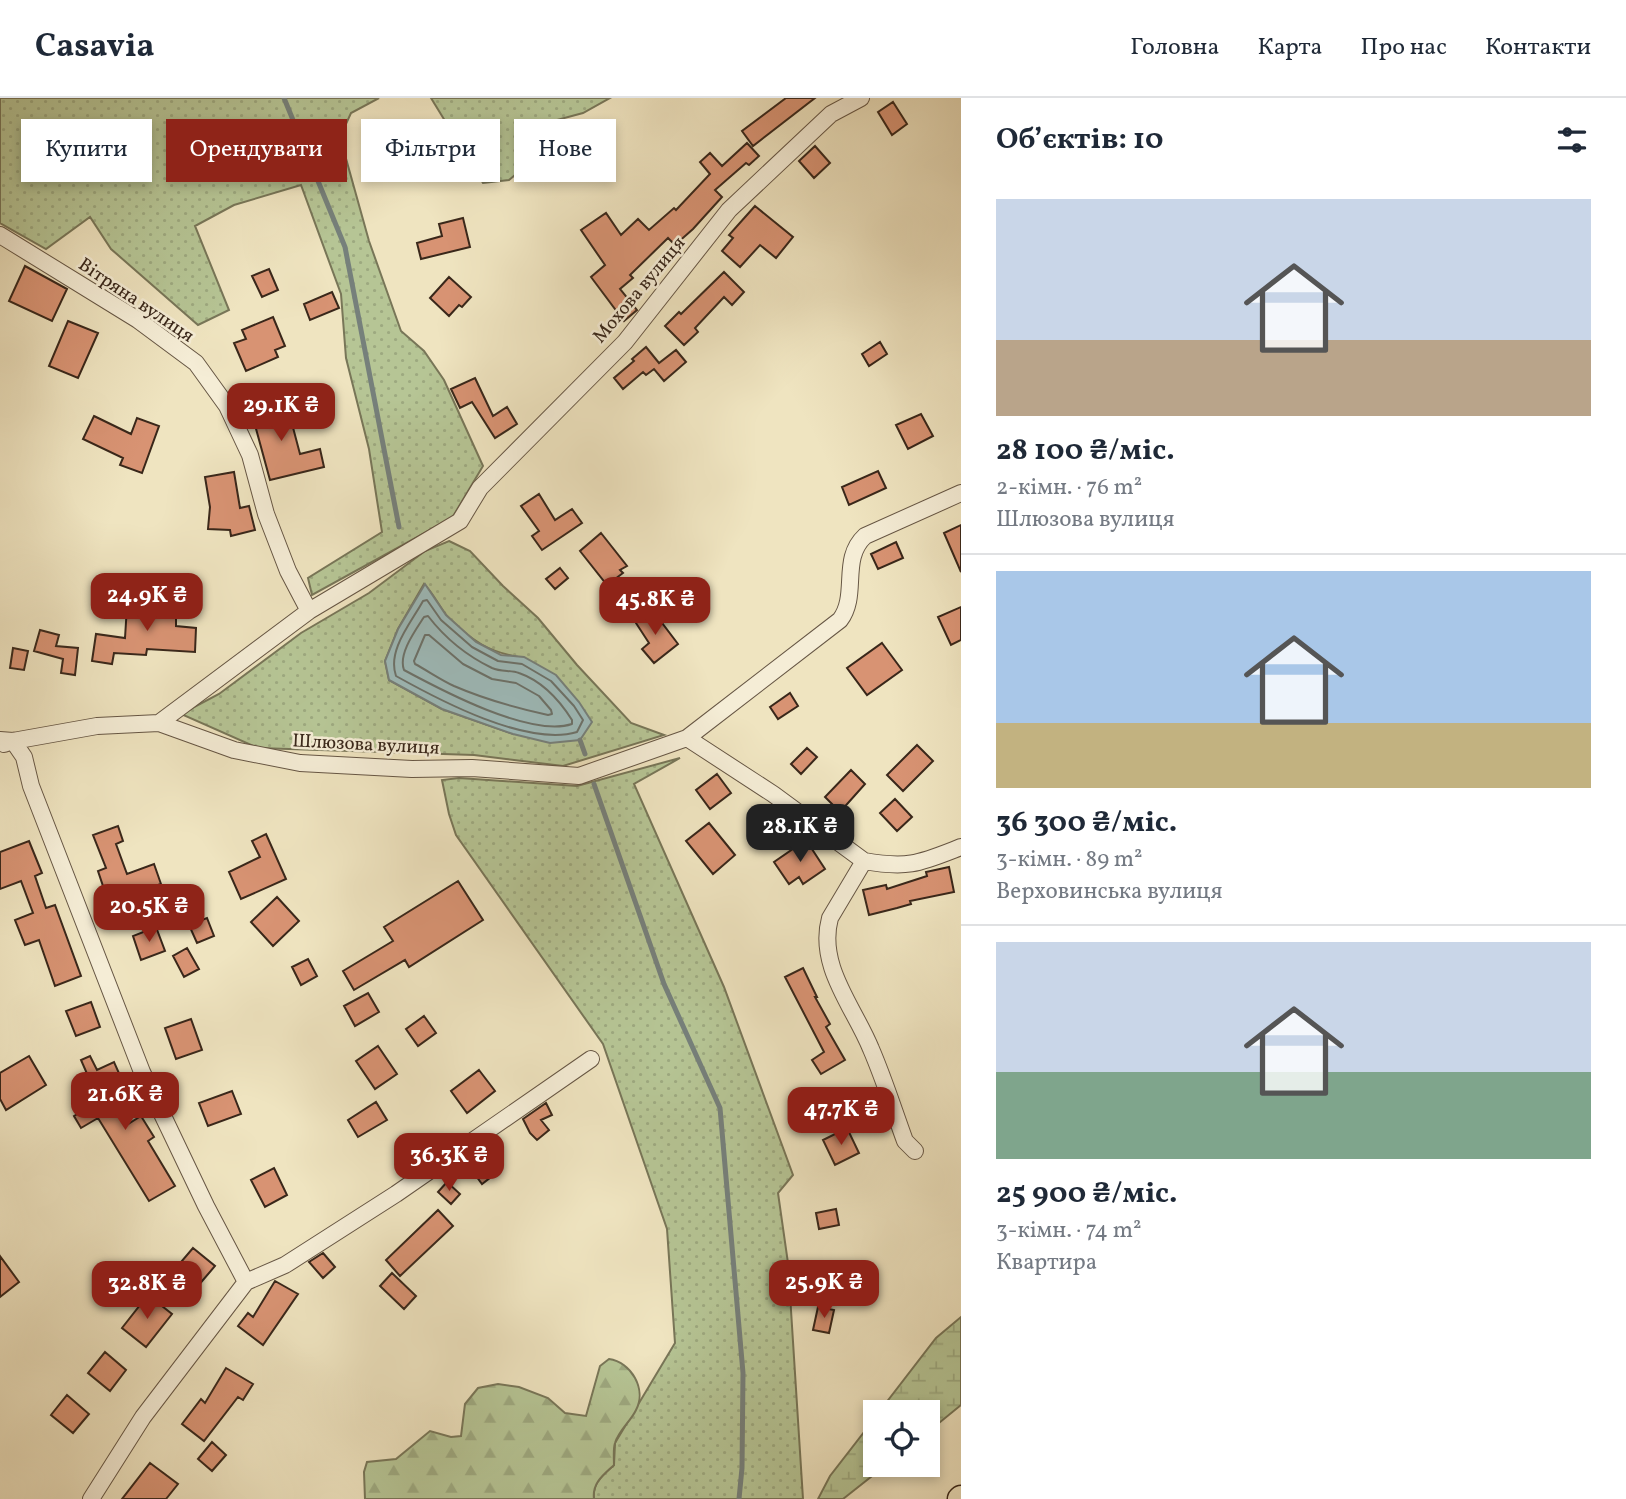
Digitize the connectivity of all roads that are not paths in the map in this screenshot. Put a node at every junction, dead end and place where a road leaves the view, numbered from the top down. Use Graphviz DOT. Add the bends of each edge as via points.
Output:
graph roads {
  1 [pos="861,98"];
  2 [pos="0,235"];
  3 [pos="961,493"];
  4 [pos="309,611"];
  5 [pos="159,723"];
  6 [pos="688,738"];
  7 [pos="4,742"];
  8 [pos="961,847"];
  9 [pos="864,861"];
  10 [pos="591,1059"];
  11 [pos="915,1151"];
  12 [pos="246,1282"];
  13 [pos="91,1499"];
  1 -- 4 [label="street, Мохова вулиця" via="831,114 729,211 625,342 480,488 460,522"];
  2 -- 4 [label="street, Вітряна вулиця" via="138,320 196,363 228,407 250,455 266,514"];
  3 -- 6 [label="street, Шлюзова вулиця" via="856,544 848,603 840,621"];
  4 -- 5 [label="street"];
  5 -- 6 [label="street, Шлюзова вулиця" via="234,750 299,763 579,776"];
  5 -- 7 [label="street, Шлюзова вулиця" via="97,726"];
  6 -- 9 [label="street"];
  7 -- 12 [label="street" via="24,757 31,786 142,1072"];
  8 -- 9 [label="street" via="918,864"];
  9 -- 11 [label="street" via="830,918 826,948 835,977 871,1048 905,1141"];
  10 -- 12 [label="street" via="396,1194 285,1265"];
  12 -- 13 [label="street" via="143,1417"];
}
